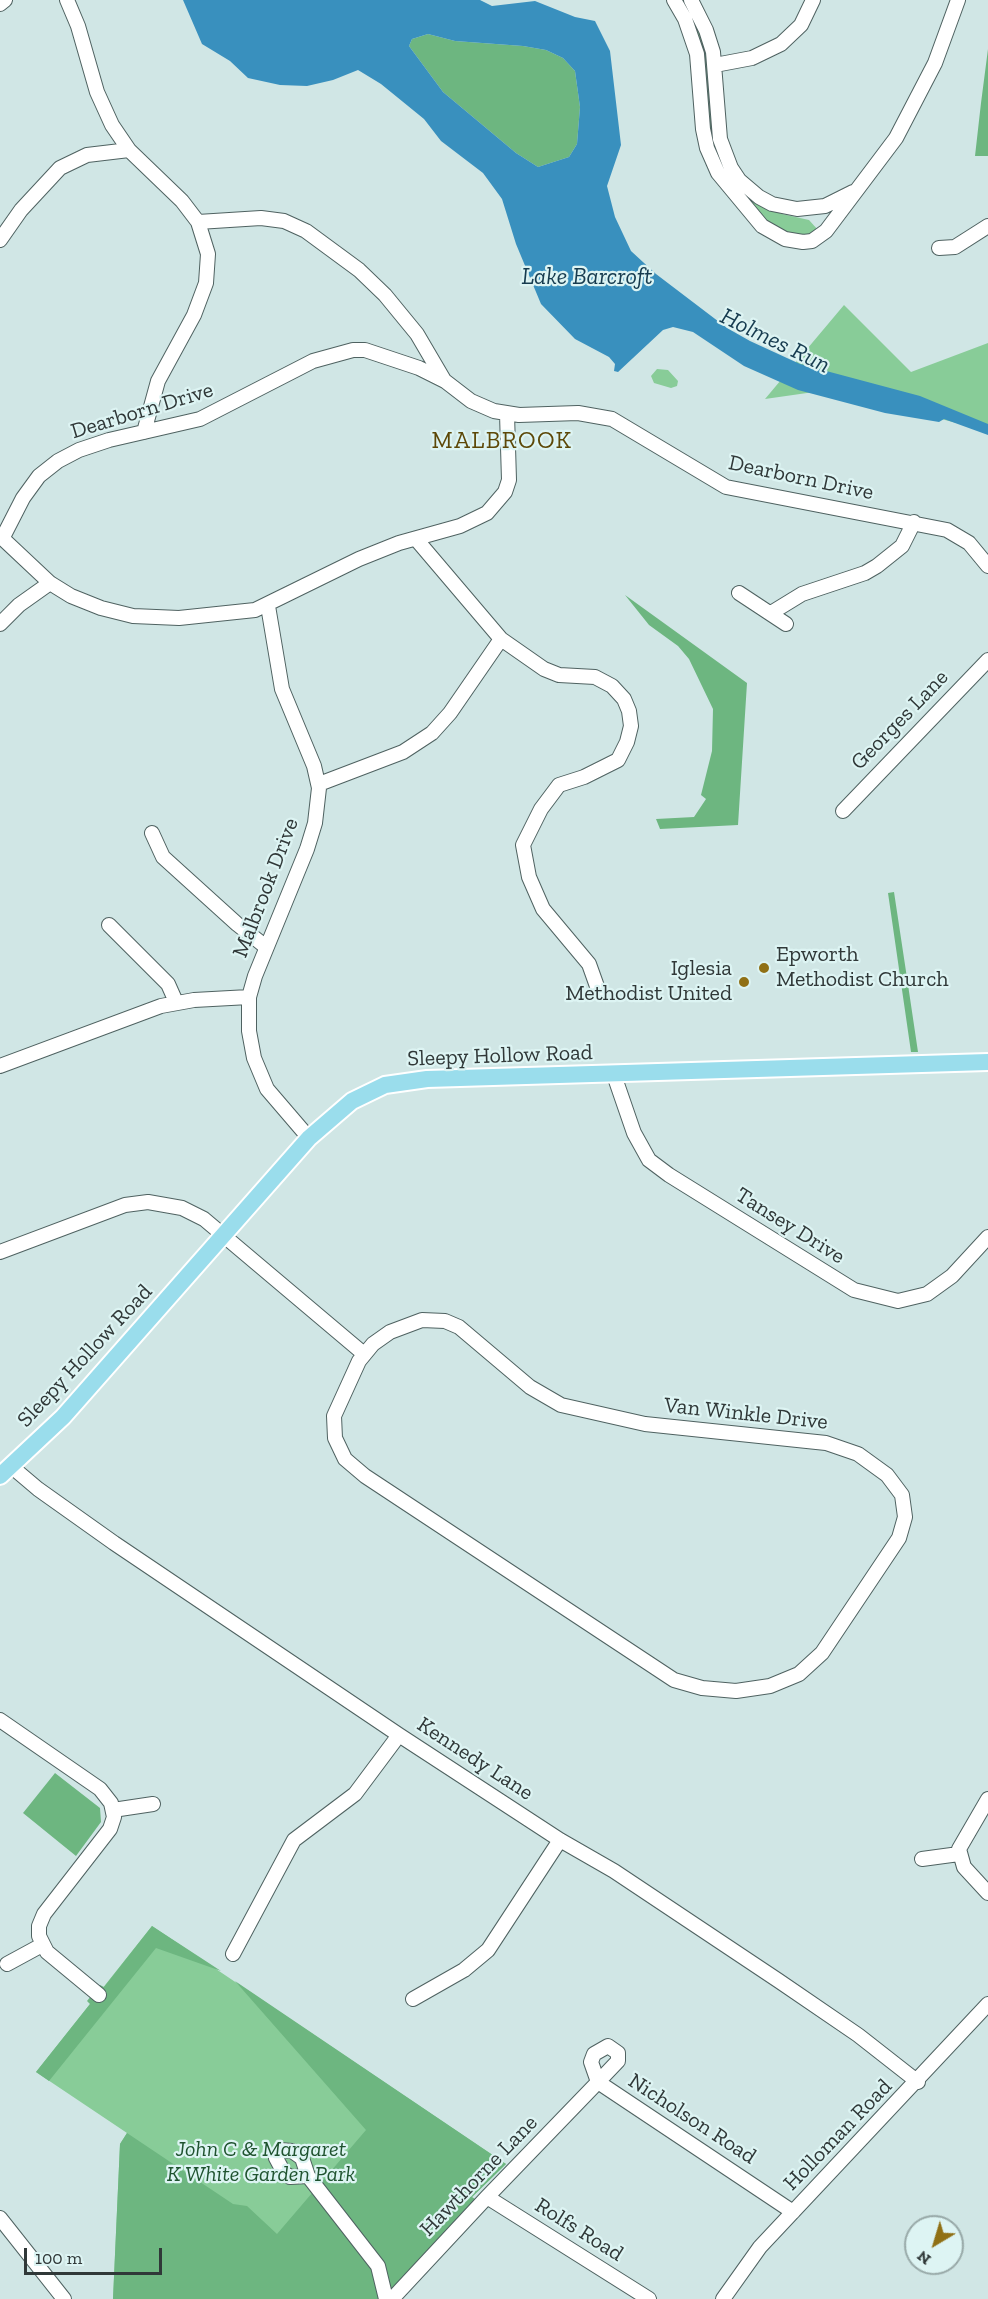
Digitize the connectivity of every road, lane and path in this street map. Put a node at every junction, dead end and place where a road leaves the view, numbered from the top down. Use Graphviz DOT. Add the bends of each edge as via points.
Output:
graph roads {
  1 [pos="5,0"];
  2 [pos="67,0"];
  3 [pos="674,0"];
  4 [pos="691,0"];
  5 [pos="813,0"];
  6 [pos="958,0"];
  7 [pos="0,4"];
  8 [pos="714,65"];
  9 [pos="129,150"];
  10 [pos="859,187"];
  11 [pos="198,222"];
  12 [pos="988,226"];
  13 [pos="0,240"];
  14 [pos="939,248"];
  15 [pos="445,381"];
  16 [pos="507,414"];
  17 [pos="144,432"];
  18 [pos="914,522"];
  19 [pos="1,537"];
  20 [pos="416,539"];
  21 [pos="988,566"];
  22 [pos="50,582"];
  23 [pos="739,593"];
  24 [pos="268,606"];
  25 [pos="771,613"];
  26 [pos="0,624"];
  27 [pos="786,624"];
  28 [pos="501,639"];
  29 [pos="988,660"];
  30 [pos="318,784"];
  31 [pos="843,811"];
  32 [pos="152,833"];
  33 [pos="109,925"];
  34 [pos="266,947"];
  35 [pos="599,992"];
  36 [pos="249,997"];
  37 [pos="176,1002"];
  38 [pos="988,1062"];
  39 [pos="0,1066"];
  40 [pos="614,1075"];
  41 [pos="309,1138"];
  42 [pos="224,1236"];
  43 [pos="988,1237"];
  44 [pos="0,1252"];
  45 [pos="364,1354"];
  46 [pos="6,1472"];
  47 [pos="0,1720"];
  48 [pos="399,1735"];
  49 [pos="988,1799"];
  50 [pos="153,1804"];
  51 [pos="113,1810"];
  52 [pos="560,1840"];
  53 [pos="959,1854"];
  54 [pos="922,1859"];
  55 [pos="988,1893"];
  56 [pos="42,1945"];
  57 [pos="233,1954"];
  58 [pos="7,1964"];
  59 [pos="99,1995"];
  60 [pos="413,1999"];
  61 [pos="988,2004"];
  62 [pos="598,2082"];
  63 [pos="918,2082"];
  64 [pos="308,2176"];
  65 [pos="487,2197"];
  66 [pos="793,2212"];
  67 [pos="0,2218"];
  68 [pos="64,2299"];
  69 [pos="386,2299"];
  70 [pos="392,2299"];
  71 [pos="650,2299"];
  72 [pos="723,2299"];
  1 -- 7 [label="street"];
  2 -- 9 [label="street" via="102,103"];
  3 -- 10 [label="street" via="697,54 703,129 711,161 762,226 795,242 812,241 826,231"];
  4 -- 8 [label="street" via="706,30"];
  5 -- 8 [label="street" via="801,25 781,45 752,58"];
  6 -- 10 [label="street" via="921,94 887,152"];
  8 -- 10 [label="street" via="720,139 731,168 748,189 771,204 797,209 825,206"];
  9 -- 11 [label="street"];
  9 -- 13 [label="street" via="87,155 60,168 21,210"];
  11 -- 15 [label="street" via="261,218 284,221 306,231 385,295 417,334"];
  11 -- 17 [label="street" via="208,254 206,283 194,315 158,381"];
  12 -- 14 [label="street" via="955,247"];
  15 -- 16 [label="street, Dearborn Drive" via="483,408"];
  15 -- 17 [label="street, Dearborn Drive" via="396,359 353,350 292,370 200,418"];
  16 -- 18 [label="street, Dearborn Drive" via="595,415 628,426 726,487"];
  16 -- 20 [label="street" via="510,468 501,497 476,519"];
  17 -- 19 [label="street, Dearborn Drive" via="90,446 48,468 23,498"];
  18 -- 21 [label="street, Dearborn Drive" via="959,535"];
  18 -- 25 [label="street" via="902,546 877,566 802,594"];
  19 -- 22 [label="street"];
  20 -- 24 [label="street" via="359,559"];
  20 -- 28 [label="street"];
  22 -- 24 [label="street" via="96,607 144,618 208,617"];
  22 -- 26 [label="street"];
  23 -- 25 [label="street"];
  24 -- 30 [label="street, Malbrook Drive" via="282,689"];
  25 -- 27 [label="street"];
  28 -- 30 [label="street" via="450,713 432,732 404,752"];
  28 -- 35 [label="street" via="544,669 559,675 595,678 612,686 624,699 628,711 631,726 618,760 559,785 523,844 529,877 543,909 589,964"];
  29 -- 31 [label="street, Georges Lane"];
  30 -- 34 [label="street, Malbrook Drive" via="315,823 307,849"];
  32 -- 34 [label="street" via="163,857"];
  33 -- 37 [label="street" via="168,984"];
  34 -- 36 [label="street, Malbrook Drive"];
  36 -- 37 [label="street"];
  36 -- 41 [label="street, Malbrook Drive" via="249,1031 260,1074 274,1098"];
  37 -- 39 [label="street"];
  38 -- 40 [label="main road, Sleepy Hollow Road"];
  40 -- 41 [label="main road, Sleepy Hollow Road" via="392,1083 352,1101"];
  40 -- 43 [label="street, Tansey Drive" via="634,1134 649,1160 854,1290 898,1300 927,1294 952,1276"];
  41 -- 42 [label="main road, Sleepy Hollow Road"];
  42 -- 44 [label="street" via="204,1219 182,1208 140,1203"];
  42 -- 45 [label="street"];
  42 -- 46 [label="main road, Sleepy Hollow Road" via="63,1417"];
  45 -- 45 [label="street, Van Winkle Drive" via="334,1416 334,1438 350,1463 663,1675 691,1686 755,1689 799,1674 829,1643 903,1528 904,1506 897,1486 876,1465 841,1447 779,1436 645,1424 561,1405 530,1387 471,1334 445,1321 411,1322 373,1344"];
  46 -- 48 [label="street, Kennedy Lane" via="38,1489"];
  47 -- 51 [label="street" via="100,1789"];
  48 -- 52 [label="street, Kennedy Lane"];
  48 -- 57 [label="street" via="355,1794 294,1840"];
  49 -- 53 [label="street" via="962,1839"];
  50 -- 51 [label="street"];
  51 -- 56 [label="street" via="110,1829 41,1919"];
  52 -- 60 [label="street" via="488,1950 464,1970"];
  52 -- 63 [label="street, Kennedy Lane" via="614,1871 779,1981"];
  53 -- 54 [label="street"];
  53 -- 55 [label="street" via="964,1867"];
  56 -- 58 [label="street"];
  56 -- 59 [label="street"];
  61 -- 63 [label="street, Holloman Road"];
  62 -- 65 [label="street, Hawthorne Lane"];
  62 -- 66 [label="street, Nicholson Road"];
  63 -- 66 [label="street, Holloman Road"];
  64 -- 69 [label="street" via="378,2266"];
  65 -- 70 [label="street, Hawthorne Lane"];
  65 -- 71 [label="street, Rolfs Road"];
  66 -- 72 [label="street, Holloman Road" via="760,2247"];
  67 -- 68 [label="street"];
}
